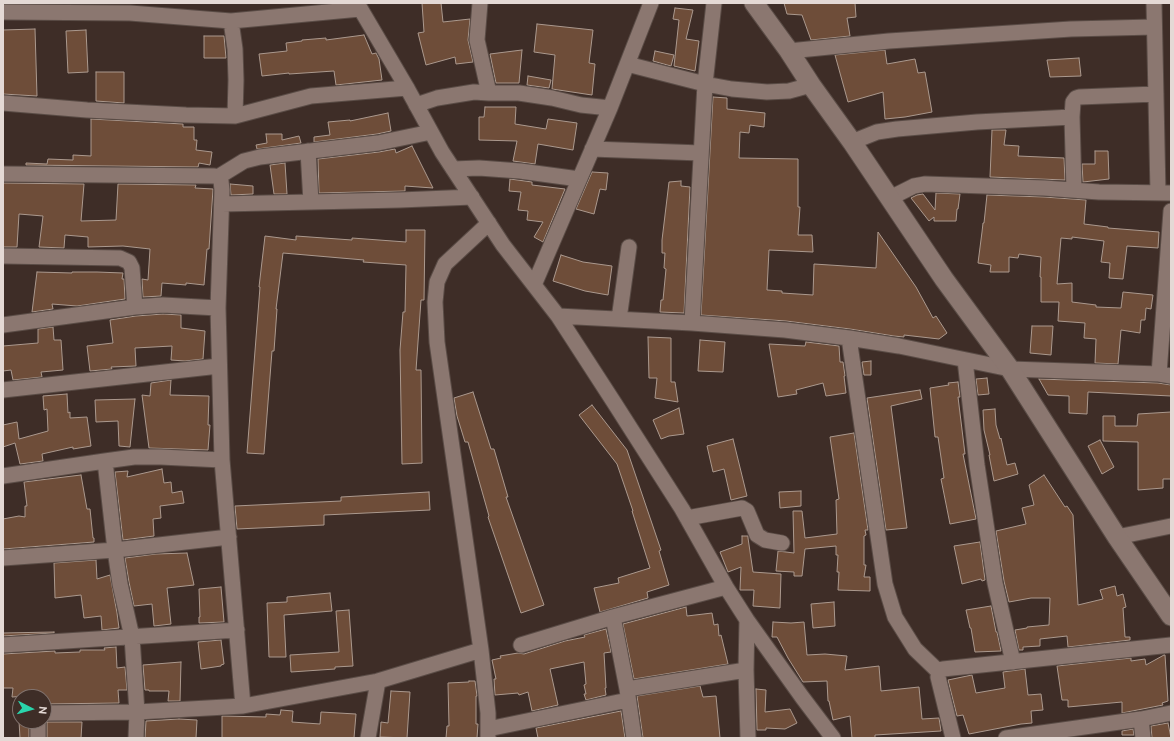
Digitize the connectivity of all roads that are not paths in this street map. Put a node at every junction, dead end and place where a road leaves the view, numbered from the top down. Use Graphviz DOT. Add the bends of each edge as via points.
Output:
graph roads {
  1 [pos="480,3"];
  2 [pos="651,3"];
  3 [pos="714,3"];
  4 [pos="754,3"];
  5 [pos="1154,3"];
  6 [pos="359,6"];
  7 [pos="3,12"];
  8 [pos="231,21"];
  9 [pos="1154,27"];
  10 [pos="789,51"];
  11 [pos="627,64"];
  12 [pos="705,84"];
  13 [pos="811,85"];
  14 [pos="407,88"];
  15 [pos="489,93"];
  16 [pos="1156,94"];
  17 [pos="3,102"];
  18 [pos="416,105"];
  19 [pos="610,108"];
  20 [pos="235,116"];
  21 [pos="1072,117"];
  22 [pos="431,132"];
  23 [pos="852,142"];
  24 [pos="592,149"];
  25 [pos="308,151"];
  26 [pos="701,153"];
  27 [pos="453,169"];
  28 [pos="3,174"];
  29 [pos="218,177"];
  30 [pos="579,179"];
  31 [pos="1074,190"];
  32 [pos="1164,193"];
  33 [pos="472,197"];
  34 [pos="890,198"];
  35 [pos="311,202"];
  36 [pos="222,204"];
  37 [pos="1171,211"];
  38 [pos="489,224"];
  39 [pos="629,247"];
  40 [pos="3,256"];
  41 [pos="534,285"];
  42 [pos="135,308"];
  43 [pos="218,308"];
  44 [pos="558,316"];
  45 [pos="619,319"];
  46 [pos="692,323"];
  47 [pos="3,325"];
  48 [pos="849,338"];
  49 [pos="965,360"];
  50 [pos="219,366"];
  51 [pos="1010,369"];
  52 [pos="1165,375"];
  53 [pos="3,390"];
  54 [pos="105,460"];
  55 [pos="222,460"];
  56 [pos="3,476"];
  57 [pos="687,518"];
  58 [pos="1171,526"];
  59 [pos="229,537"];
  60 [pos="1117,537"];
  61 [pos="782,543"];
  62 [pos="115,550"];
  63 [pos="3,558"];
  64 [pos="726,587"];
  65 [pos="1171,616"];
  66 [pos="613,617"];
  67 [pos="747,620"];
  68 [pos="237,630"];
  69 [pos="132,637"];
  70 [pos="3,645"];
  71 [pos="521,645"];
  72 [pos="1171,645"];
  73 [pos="481,650"];
  74 [pos="1013,662"];
  75 [pos="746,670"];
  76 [pos="939,672"];
  77 [pos="378,681"];
  78 [pos="628,694"];
  79 [pos="243,706"];
  80 [pos="137,712"];
  81 [pos="52,713"];
  82 [pos="1171,713"];
  83 [pos="1141,719"];
  84 [pos="488,734"];
  85 [pos="1059,734"];
  86 [pos="136,738"];
  87 [pos="368,738"];
  88 [pos="634,738"];
  89 [pos="748,738"];
  90 [pos="833,738"];
  91 [pos="953,738"];
  92 [pos="1006,738"];
  93 [pos="1143,738"];
  1 -- 15 [label="street" via="477,40"];
  2 -- 11 [label="street"];
  3 -- 12 [label="street"];
  4 -- 10 [label="street"];
  5 -- 9 [label="street"];
  6 -- 8 [label="street"];
  6 -- 14 [label="street"];
  7 -- 8 [label="street" via="130,13"];
  8 -- 20 [label="street" via="236,80"];
  9 -- 10 [label="street" via="1071,29 889,41"];
  9 -- 16 [label="street"];
  10 -- 13 [label="street"];
  11 -- 12 [label="street"];
  11 -- 19 [label="street"];
  12 -- 13 [label="street" via="768,92 789,91"];
  12 -- 26 [label="street"];
  13 -- 23 [label="street"];
  14 -- 18 [label="street"];
  14 -- 20 [label="street" via="311,96"];
  15 -- 18 [label="street" via="474,92 437,98"];
  15 -- 19 [label="street" via="519,93"];
  16 -- 21 [label="street" via="1079,97 1073,102"];
  16 -- 32 [label="street"];
  17 -- 20 [label="street" via="87,110"];
  18 -- 22 [label="street"];
  19 -- 24 [label="street"];
  21 -- 23 [label="street" via="897,129 877,132"];
  21 -- 31 [label="street"];
  22 -- 25 [label="street" via="378,143"];
  22 -- 27 [label="street"];
  23 -- 34 [label="street"];
  24 -- 26 [label="street"];
  24 -- 30 [label="street"];
  25 -- 29 [label="street" via="244,161"];
  25 -- 35 [label="street"];
  26 -- 46 [label="street"];
  27 -- 30 [label="street" via="520,171"];
  27 -- 33 [label="street"];
  28 -- 29 [label="street"];
  29 -- 36 [label="street" via="221,181"];
  30 -- 41 [label="street"];
  31 -- 32 [label="street"];
  31 -- 34 [label="street" via="925,184 914,186"];
  33 -- 35 [label="street"];
  33 -- 38 [label="street"];
  34 -- 51 [label="street" via="944,279"];
  35 -- 36 [label="street"];
  36 -- 43 [label="street"];
  37 -- 52 [label="street"];
  38 -- 41 [label="street"];
  38 -- 73 [label="street" via="445,264 437,282 435,302 437,342"];
  39 -- 45 [label="street"];
  40 -- 42 [label="street" via="120,258 129,262 132,268"];
  41 -- 44 [label="street"];
  42 -- 43 [label="street" via="162,305"];
  42 -- 47 [label="street"];
  43 -- 50 [label="street"];
  44 -- 45 [label="street"];
  44 -- 57 [label="street"];
  45 -- 46 [label="street"];
  46 -- 48 [label="street"];
  48 -- 49 [label="street"];
  48 -- 76 [label="street" via="886,584 895,617 915,649"];
  49 -- 51 [label="street"];
  49 -- 74 [label="street" via="977,465 995,583"];
  50 -- 53 [label="street"];
  50 -- 55 [label="street"];
  51 -- 52 [label="street"];
  51 -- 60 [label="street"];
  54 -- 55 [label="street" via="161,457"];
  54 -- 56 [label="street"];
  54 -- 62 [label="street"];
  55 -- 59 [label="street"];
  57 -- 61 [label="street" via="742,508 747,511 757,535 765,540"];
  57 -- 64 [label="street"];
  58 -- 60 [label="street"];
  59 -- 62 [label="street"];
  59 -- 68 [label="street"];
  60 -- 65 [label="street"];
  62 -- 63 [label="street"];
  62 -- 69 [label="street"];
  64 -- 66 [label="street"];
  64 -- 67 [label="street"];
  66 -- 71 [label="street"];
  66 -- 78 [label="street"];
  67 -- 75 [label="street"];
  67 -- 90 [label="street"];
  68 -- 69 [label="street"];
  68 -- 79 [label="street"];
  69 -- 70 [label="street"];
  69 -- 80 [label="street"];
  72 -- 74 [label="street"];
  73 -- 77 [label="street"];
  73 -- 84 [label="street"];
  74 -- 76 [label="street" via="943,669"];
  75 -- 78 [label="street"];
  75 -- 89 [label="street"];
  76 -- 91 [label="street" via="938,677"];
  77 -- 79 [label="street"];
  77 -- 87 [label="street"];
  78 -- 84 [label="street"];
  78 -- 88 [label="street"];
  79 -- 80 [label="street"];
  80 -- 81 [label="street"];
  80 -- 86 [label="street"];
  82 -- 83 [label="street"];
  83 -- 85 [label="street"];
  83 -- 93 [label="street"];
  85 -- 92 [label="street"];
}
